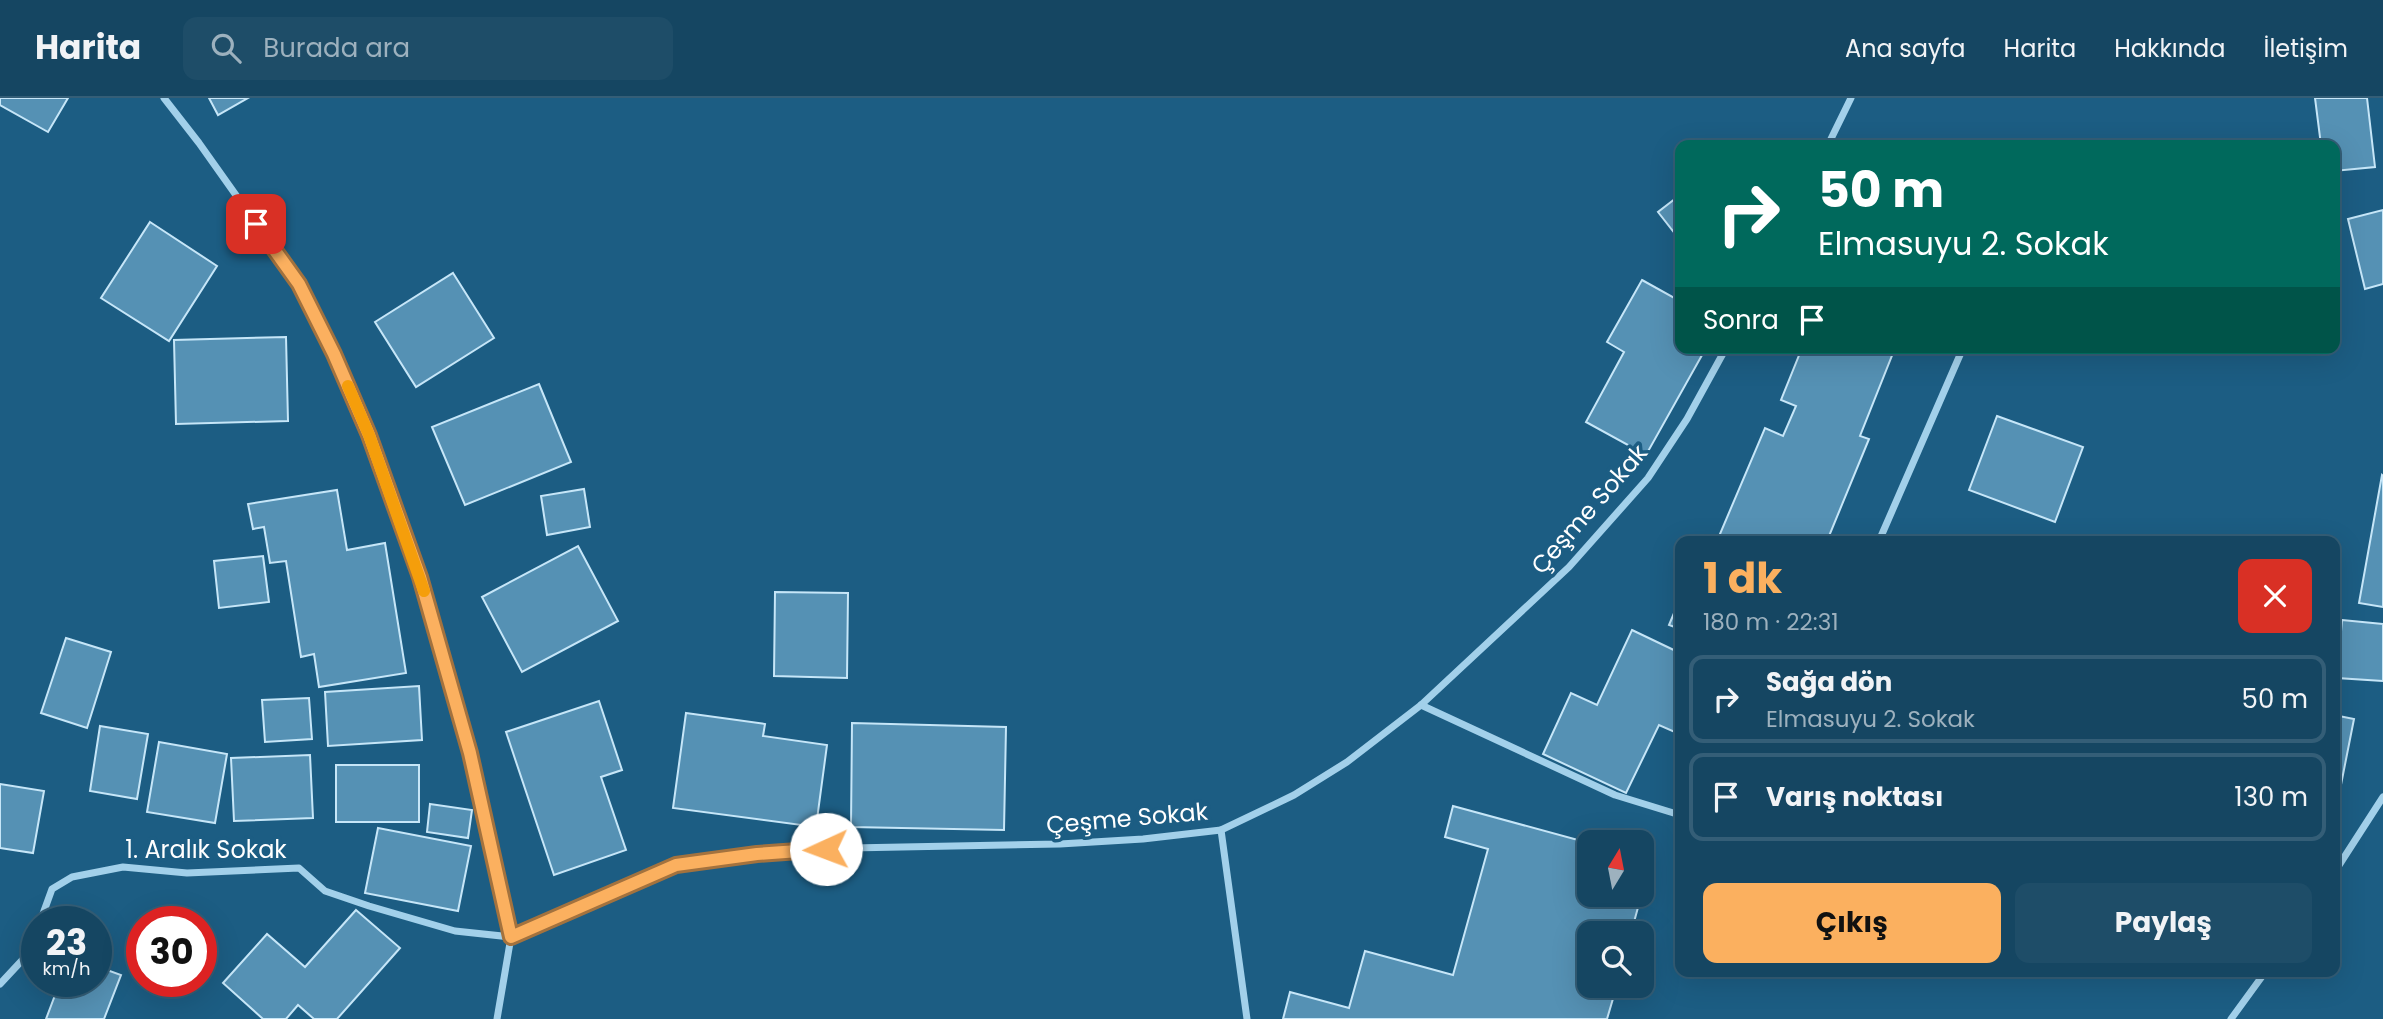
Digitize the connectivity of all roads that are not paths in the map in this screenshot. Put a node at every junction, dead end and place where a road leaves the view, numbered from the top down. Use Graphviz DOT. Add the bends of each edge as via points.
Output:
graph roads {
  1 [pos="164,98"];
  2 [pos="1851,98"];
  3 [pos="1830,140"];
  4 [pos="1723,354"];
  5 [pos="1960,354"];
  6 [pos="1881,536"];
  7 [pos="1421,705"];
  8 [pos="2383,797"];
  9 [pos="1675,813"];
  10 [pos="1221,830"];
  11 [pos="2340,864"];
  12 [pos="46,906"];
  13 [pos="511,937"];
  14 [pos="21,961"];
  15 [pos="2262,977"];
  16 [pos="0,984"];
  17 [pos="497,1019"];
  18 [pos="1247,1019"];
  19 [pos="2231,1019"];
  1 -- 13 [label="street" via="299,284 369,435 420,577 470,753"];
  2 -- 3 [label="street"];
  4 -- 7 [label="street, Çeşme Sokak" via="1648,478 1569,567"];
  5 -- 6 [label="street"];
  7 -- 9 [label="street" via="1615,795"];
  7 -- 10 [label="street, Çeşme Sokak" via="1294,795"];
  8 -- 11 [label="street"];
  10 -- 13 [label="street, Çeşme Sokak" via="1074,844 799,849 676,865"];
  10 -- 18 [label="street"];
  12 -- 13 [label="street, 1. Aralık Sokak" via="52,889 72,877 124,867 187,873 299,868 325,891 369,906 455,931"];
  13 -- 17 [label="street"];
  14 -- 16 [label="street"];
  15 -- 19 [label="street"];
}
